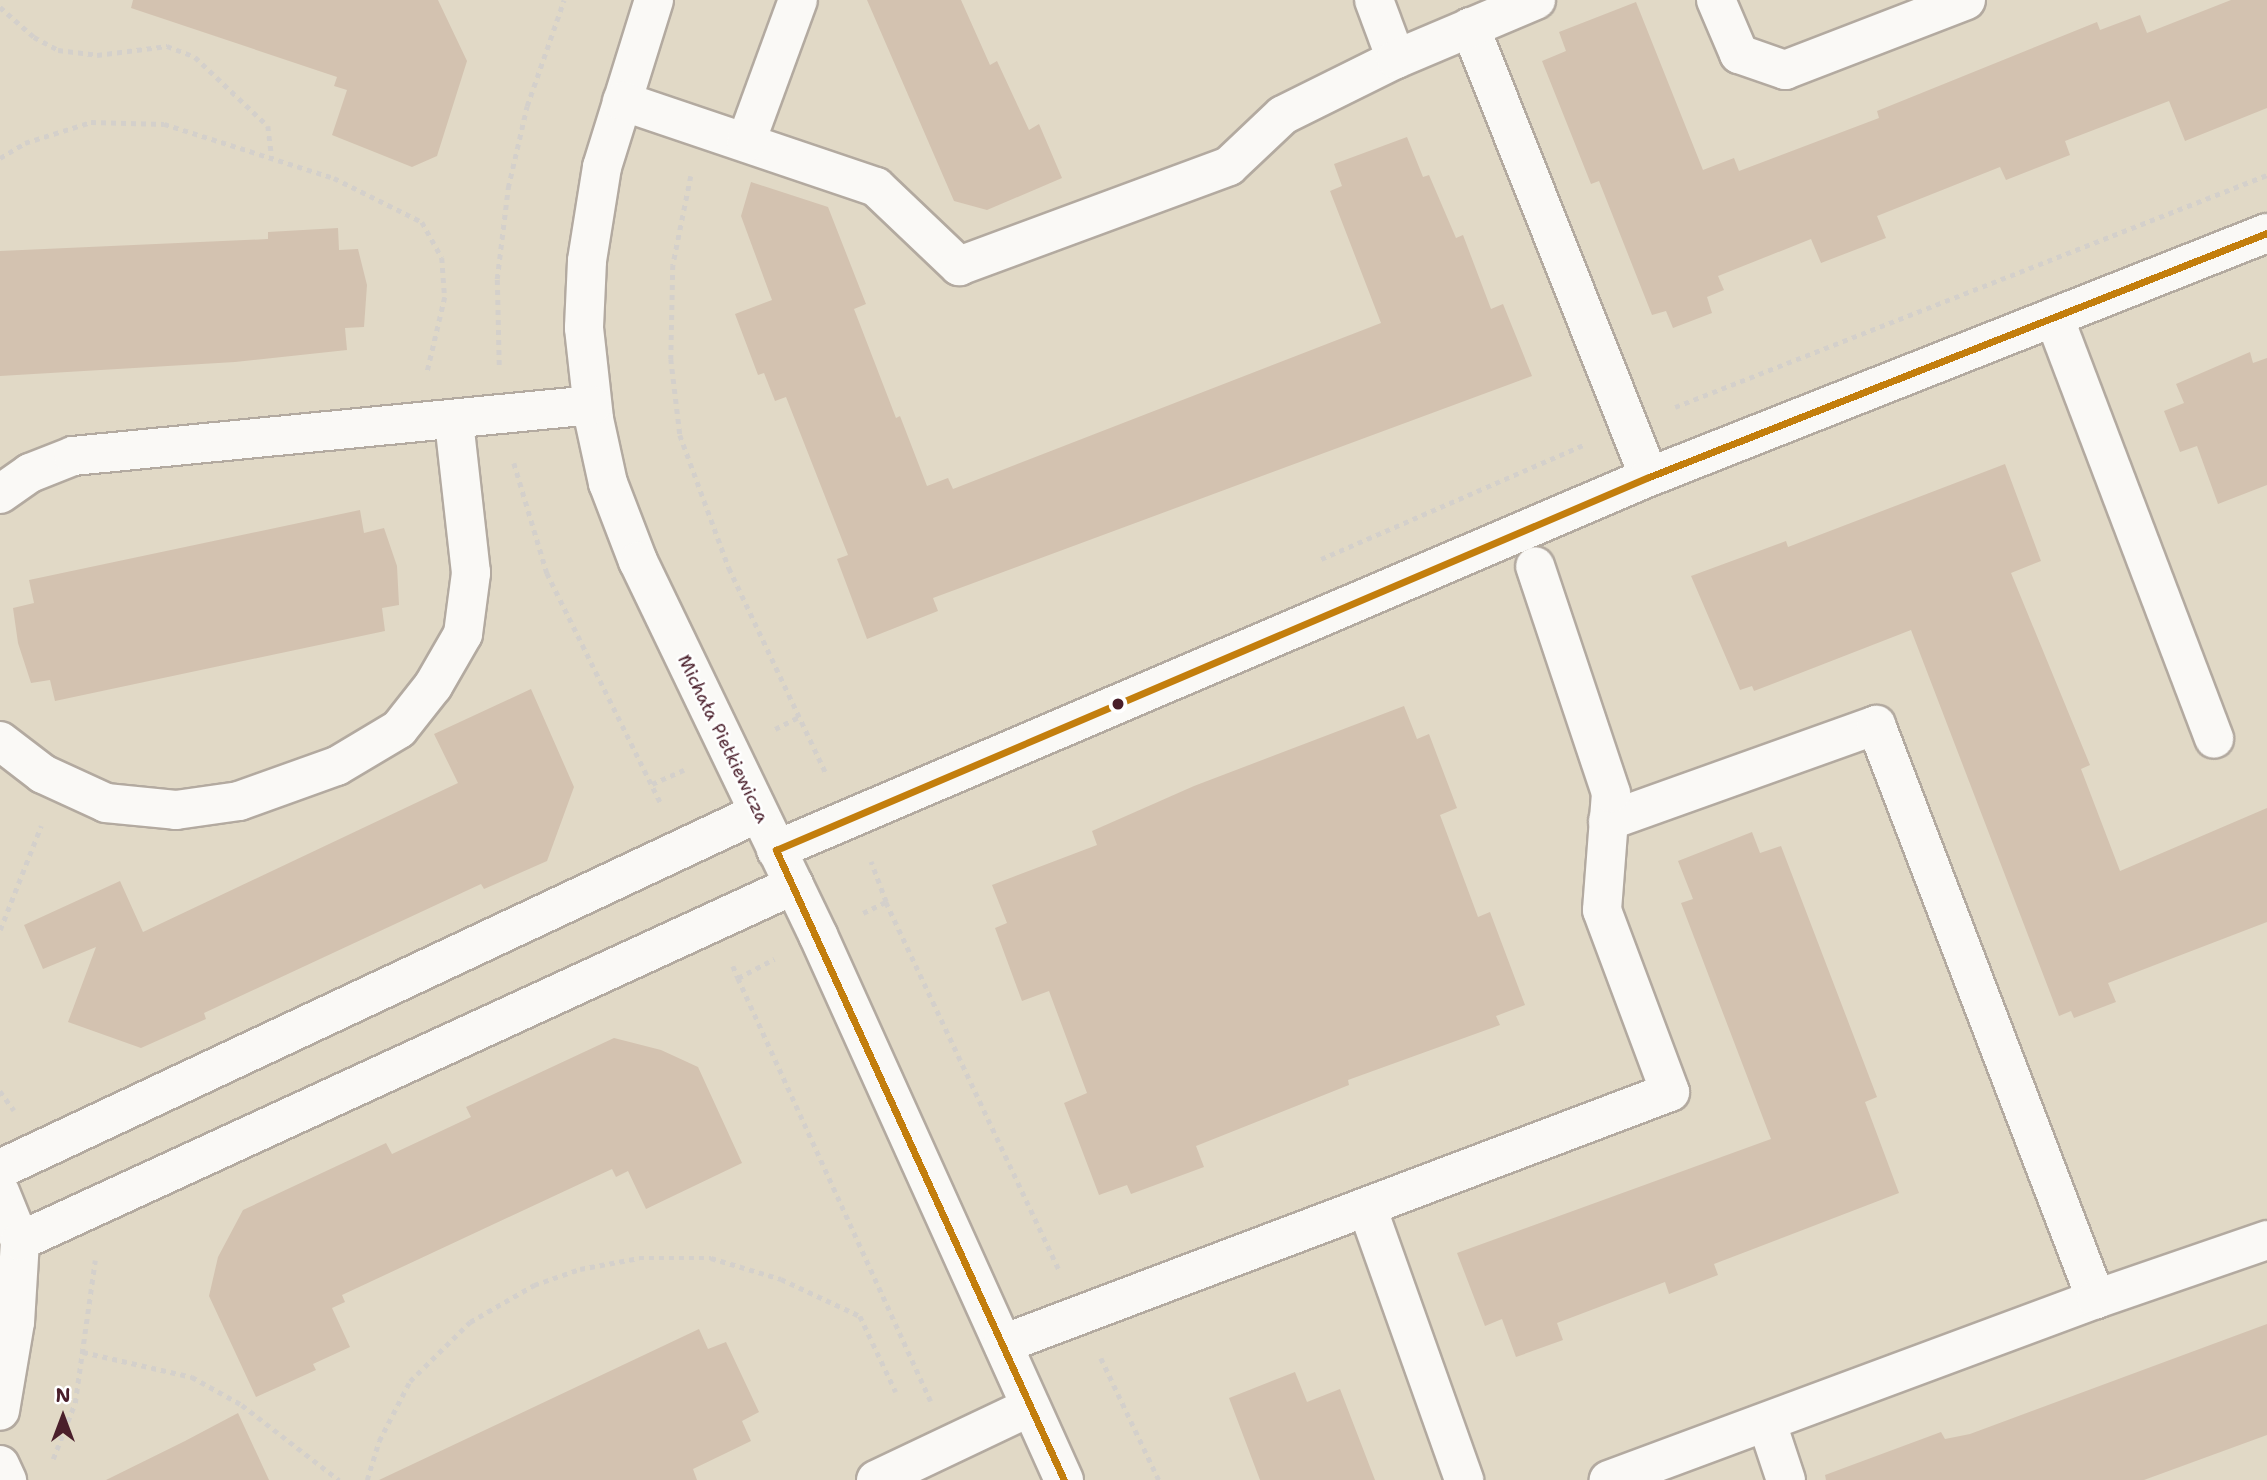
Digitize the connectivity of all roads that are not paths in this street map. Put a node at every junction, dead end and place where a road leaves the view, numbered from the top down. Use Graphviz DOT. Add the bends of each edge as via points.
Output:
graph roads {
  1 [pos="654,0"];
  2 [pos="798,0"];
  3 [pos="1374,0"];
  4 [pos="1536,0"];
  5 [pos="1716,0"];
  6 [pos="1966,0"];
  7 [pos="1470,27"];
  8 [pos="1396,59"];
  9 [pos="622,101"];
  10 [pos="746,142"];
  11 [pos="2267,233"];
  12 [pos="2054,317"];
  13 [pos="592,405"];
  14 [pos="454,421"];
  15 [pos="1649,477"];
  16 [pos="0,494"];
  17 [pos="1535,566"];
  18 [pos="2214,739"];
  19 [pos="0,741"];
  20 [pos="758,813"];
  21 [pos="1608,821"];
  22 [pos="776,849"];
  23 [pos="794,886"];
  24 [pos="0,1168"];
  25 [pos="0,1192"];
  26 [pos="1367,1207"];
  27 [pos="2267,1240"];
  28 [pos="20,1241"];
  29 [pos="2096,1300"];
  30 [pos="1003,1344"];
  31 [pos="1030,1407"];
  32 [pos="0,1411"];
  33 [pos="1767,1423"];
  34 [pos="0,1465"];
  35 [pos="892,1477"];
  36 [pos="7,1480"];
  37 [pos="1064,1480"];
  38 [pos="1464,1480"];
  39 [pos="1609,1480"];
  40 [pos="1786,1480"];
  1 -- 9 [label="street, Michała Pietkiewicza"];
  2 -- 10 [label="street"];
  3 -- 8 [label="street"];
  4 -- 7 [label="street"];
  5 -- 6 [label="street" via="1739,54 1785,70"];
  7 -- 8 [label="street"];
  7 -- 15 [label="street"];
  8 -- 10 [label="street" via="1283,115 1229,166 959,266 876,187"];
  9 -- 10 [label="street"];
  9 -- 13 [label="street, Michała Pietkiewicza" via="602,167 587,261 584,328"];
  11 -- 12 [label="street"];
  12 -- 15 [label="street"];
  12 -- 18 [label="street"];
  13 -- 14 [label="street"];
  13 -- 20 [label="street, Michała Pietkiewicza" via="608,483 638,561"];
  14 -- 16 [label="street" via="73,456 30,473"];
  14 -- 19 [label="street" via="471,573 463,634 433,686 399,729 337,766 239,801 176,810 106,803 43,774"];
  15 -- 22 [label="street"];
  17 -- 21 [label="street" via="1611,793"];
  20 -- 22 [label="street, Michała Pietkiewicza"];
  20 -- 24 [label="street"];
  21 -- 26 [label="street" via="1602,910 1670,1091"];
  21 -- 29 [label="street" via="1876,725"];
  22 -- 23 [label="street, Michała Pietkiewicza"];
  23 -- 28 [label="street"];
  23 -- 30 [label="street, Michała Pietkiewicza"];
  25 -- 28 [label="street"];
  26 -- 30 [label="street"];
  26 -- 38 [label="street"];
  27 -- 29 [label="street"];
  28 -- 32 [label="street" via="15,1322"];
  29 -- 33 [label="street"];
  30 -- 31 [label="street, Michała Pietkiewicza"];
  31 -- 35 [label="street"];
  31 -- 37 [label="street, Michała Pietkiewicza"];
  33 -- 39 [label="street"];
  33 -- 40 [label="street"];
  34 -- 36 [label="street"];
}
